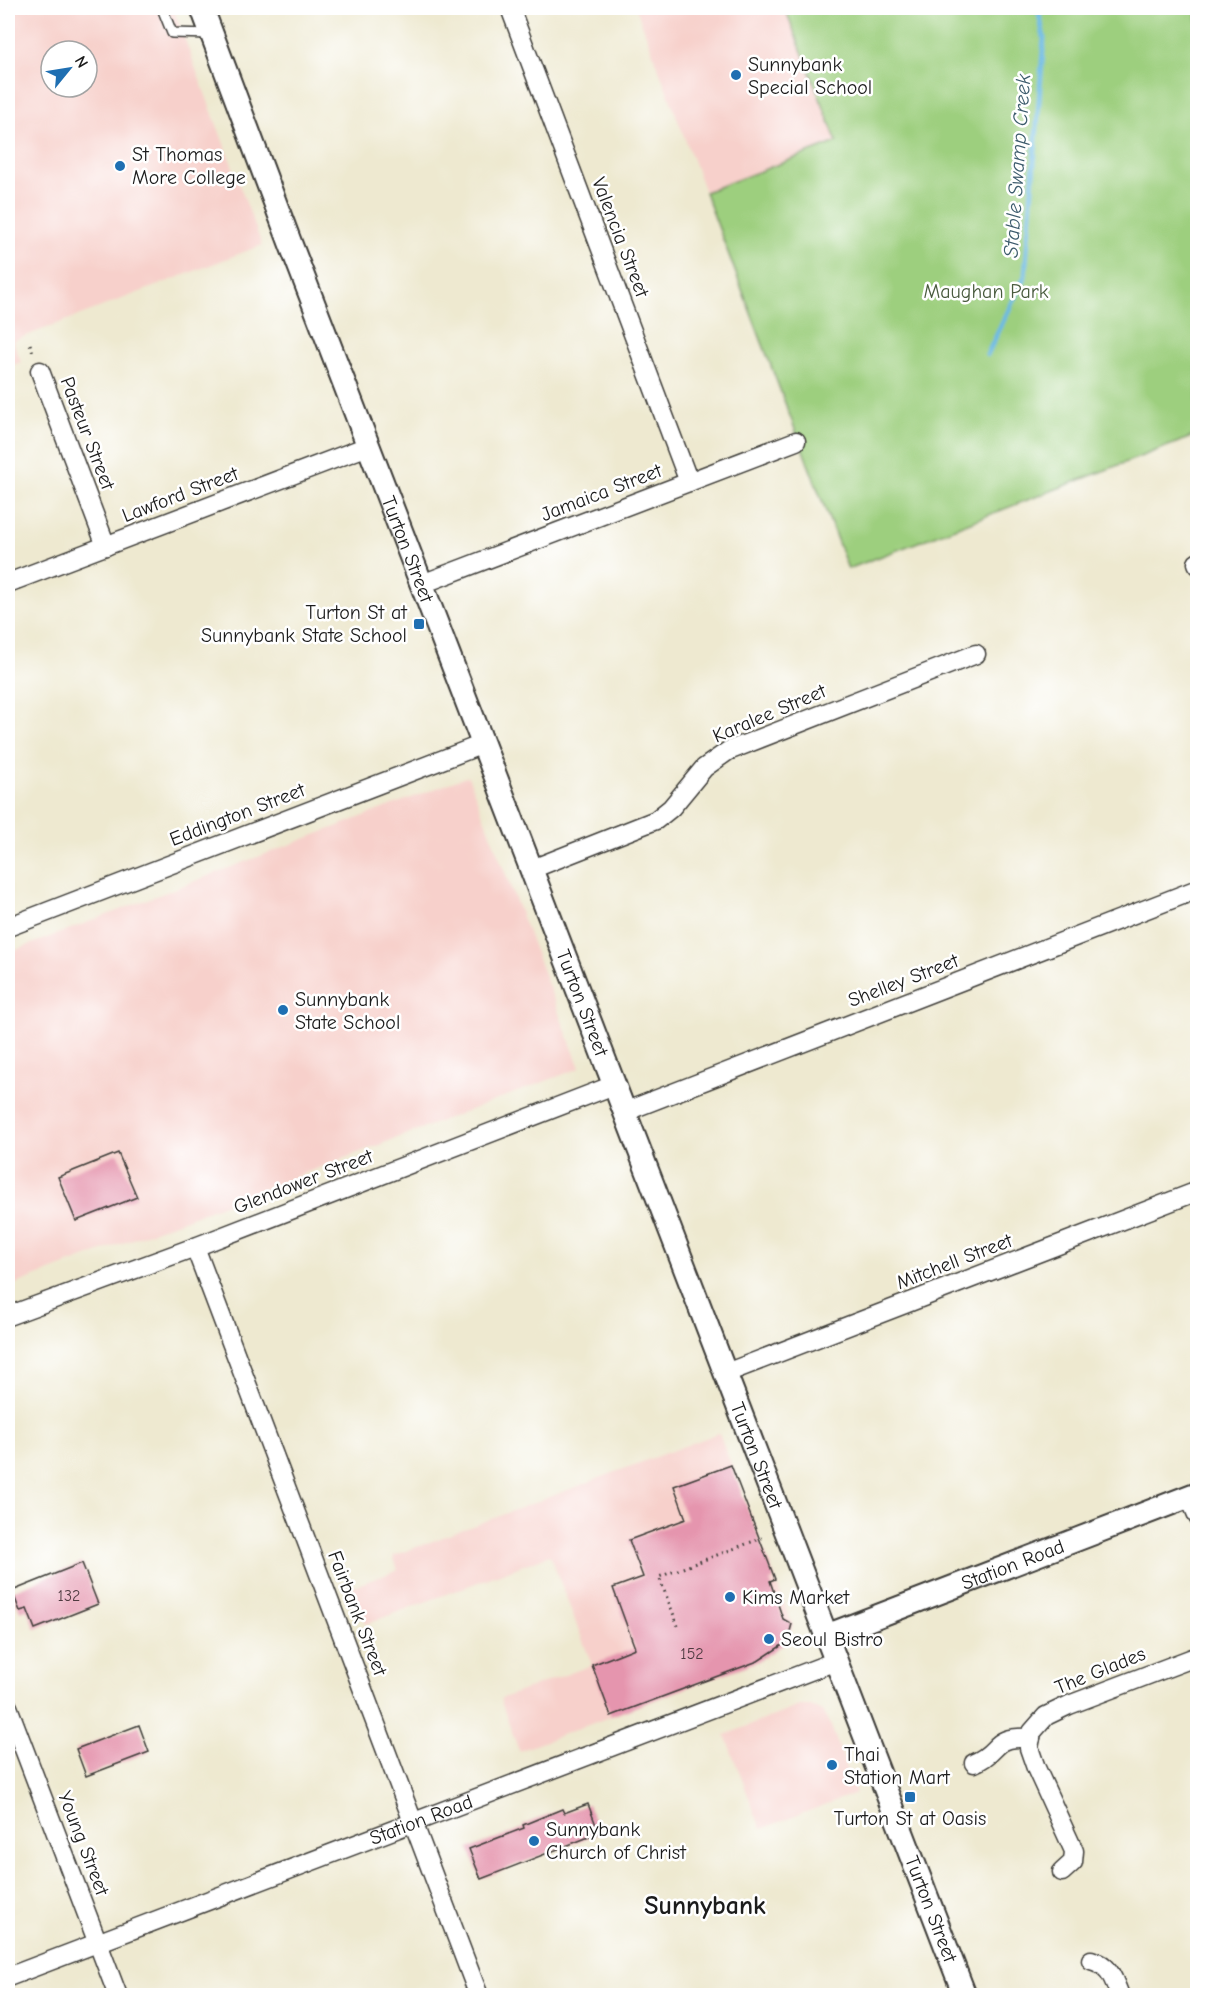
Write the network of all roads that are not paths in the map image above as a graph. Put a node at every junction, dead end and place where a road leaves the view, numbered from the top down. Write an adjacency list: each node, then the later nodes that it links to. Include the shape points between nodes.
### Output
1 (162, 8): 4 (lane, via 172,33)
2 (202, 8): 4 (street, Turton Street)
3 (510, 8): 8 (street, Valencia Street)
4 (212, 34): 7 (street, Turton Street)
5 (40, 370): 9 (street, Pasteur Street)
6 (796, 441): 8 (street, Jamaica Street)
7 (368, 446): 9 (street, Lawford Street); 11 (street, Turton Street)
8 (689, 482): 11 (street, Jamaica Street)
9 (106, 546): 10 (street, Lawford Street)
10 (8, 583)
11 (422, 584): 13 (street, Turton Street)
12 (976, 654): 14 (street, Karalee Street, via 728,751 704,768 657,820)
13 (483, 744): 14 (street, Turton Street); 16 (street, Eddington Street)
14 (532, 869): 17 (street, Turton Street)
15 (1197, 889): 18 (street, Shelley Street)
16 (8, 927)
17 (614, 1085): 18 (street, Turton Street); 20 (street, Glendower Street)
18 (624, 1112): 22 (street, Turton Street)
19 (1197, 1191): 22 (street, Mitchell Street)
20 (195, 1247): 21 (street, Glendower Street); 31 (street, Fairbank Street)
21 (8, 1316)
22 (726, 1373): 25 (street, Turton Street)
23 (1193, 1495): 24 (street); 25 (street, Station Road)
24 (1197, 1517)
25 (826, 1636): 27 (street, Turton Street)
26 (1197, 1656): 29 (street, The Glades, via 1046,1716)
27 (836, 1661): 31 (street, Station Road); 38 (street, Turton Street)
28 (8, 1707): 33 (street, Young Street)
29 (1031, 1738): 30 (street, via 999,1741 986,1758); 32 (street, via 1029,1748 1036,1768 1074,1851 1073,1863)
30 (974, 1763)
31 (413, 1822): 33 (street, Station Road); 37 (street, Fairbank Street)
32 (1062, 1872)
33 (98, 1943): 35 (street, Station Road); 36 (street, Young Street)
34 (1091, 1960): 39 (street, via 1101,1962 1112,1973)
35 (8, 1977)
36 (118, 1995)
37 (479, 1995)
38 (965, 1995)
39 (1120, 1995)

